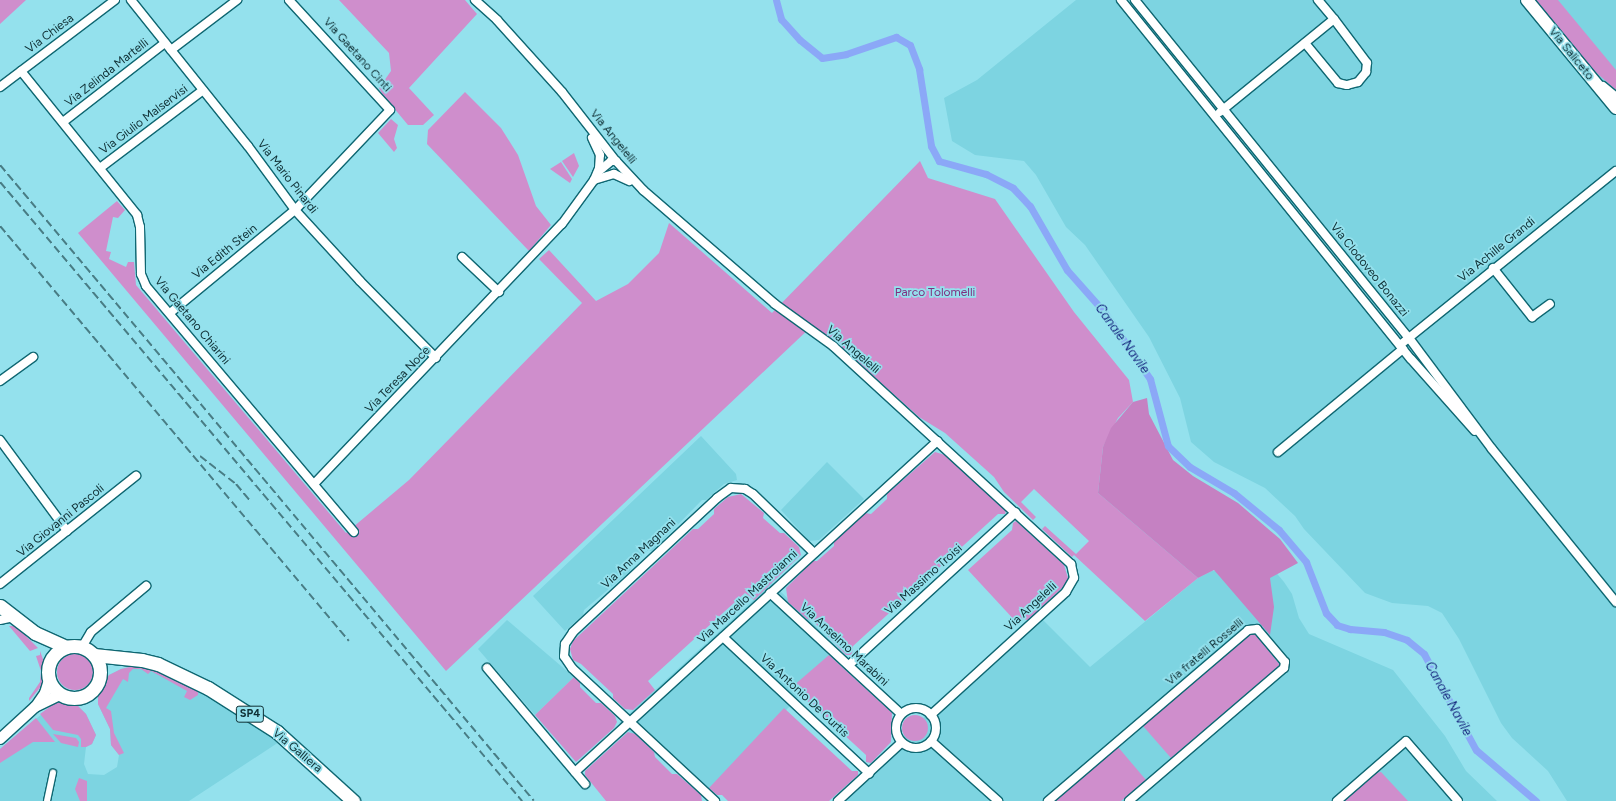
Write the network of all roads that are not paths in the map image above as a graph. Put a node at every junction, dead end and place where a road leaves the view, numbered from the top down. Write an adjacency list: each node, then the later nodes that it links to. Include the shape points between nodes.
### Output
1 (116, 0): 14 (street, Via Chiesa)
2 (131, 0): 11 (street, Via Mario Pinardi)
3 (237, 0): 13 (street)
4 (289, 0): 30 (street, Via Gaetano Cinti, via 390,110)
5 (475, 0): 19 (street, Via Angelelli, via 497,20)
6 (1121, 0): 22 (street, Via Clodoveo Bonazzi)
7 (1135, 0): 21 (street, Via Clodoveo Bonazzi)
8 (1318, 0): 10 (street)
9 (1527, 0): 15 (main road, Via Saliceto)
10 (1334, 19): 12 (street); 12 (street, via 1367,63 1366,72 1358,82 1348,85 1338,83)
11 (165, 43): 13 (street, Via Mario Pinardi); 23 (street, Via Zelinda Martelli)
12 (1305, 43): 21 (street)
13 (171, 50): 17 (street, Via Mario Pinardi)
14 (21, 71): 16 (street, Via Chiesa); 23 (street, Via Gaetano Chiarini)
15 (1586, 73): 18 (street); 20 (main road, Via Saliceto)
16 (0, 87)
17 (203, 90): 26 (street, Via Giulio Malservisi); 30 (street, Via Mario Pinardi)
18 (1616, 97)
19 (566, 98): 24 (street, Via Angelelli); 28 (street, via 580,124 597,145 600,155)
20 (1616, 108)
21 (1223, 109): 22 (street); 36 (street, Via Clodoveo Bonazzi)
22 (1215, 116): 37 (street, Via Clodoveo Bonazzi)
23 (63, 122): 26 (street, Via Gaetano Chiarini)
24 (616, 161): 28 (street, Via Teresa Noce); 29 (street, Via Angelelli)
25 (1616, 164): 27 (street, Via Achille Grandi)
26 (100, 168): 35 (street, Via Gaetano Chiarini, via 137,215 140,227 142,280)
27 (1613, 172): 32 (street, Via Achille Grandi)
28 (597, 176): 29 (street, via 614,174 626,178 642,194); 33 (street, Via Teresa Noce, via 562,224)
29 (655, 200): 42 (street, Via Angelelli, via 775,304 833,346)
30 (295, 210): 35 (street, Via Edith Stein); 39 (street, Via Mario Pinardi)
31 (462, 257): 33 (street)
32 (1493, 268): 34 (street, via 1532,317); 36 (street, Via Achille Grandi)
33 (499, 292): 39 (street, Via Teresa Noce)
34 (1550, 304)
35 (170, 313): 46 (street, Via Gaetano Chiarini)
36 (1409, 338): 37 (street, Via Achille Grandi); 43 (street, Via Clodoveo Bonazzi)
37 (1401, 347): 43 (street, Via Clodoveo Bonazzi); 44 (street)
38 (33, 357): 40 (street)
39 (436, 358): 46 (street, Via Teresa Noce)
40 (0, 381)
41 (0, 440): 48 (street)
42 (938, 441): 47 (street, Via Angelelli); 50 (street, Via Marcello Mastroianni)
43 (1492, 449): 54 (street, Via Clodoveo Bonazzi)
44 (1278, 452)
45 (136, 476): 48 (street, Via Giovanni Pascoli)
46 (314, 484): 49 (street, Via Gaetano Chiarini)
47 (1016, 512): 65 (street, Via Massimo Troisi); 72 (street, Via Angelelli, via 1071,564 1074,578 1072,584)
48 (67, 531): 51 (street, Via Giovanni Pascoli)
49 (354, 532)
50 (814, 553): 53 (street, Via Marcello Mastroianni); 73 (street, Via Anna Magnani, via 745,489 731,488 716,498 573,632 565,644 563,650 567,662)
51 (0, 584)
52 (146, 586): 61 (street, via 91,632)
53 (770, 593): 59 (street, Via Marcello Mastroianni); 65 (street, Via Anselmo Marabini)
54 (1616, 602)
55 (0, 606): 56 (main road)
56 (14, 617): 57 (street); 58 (main road)
57 (0, 620)
58 (35, 633): 60 (main road); 64 (main road, via 48,654)
59 (723, 637): 73 (street, Via Marcello Mastroianni); 79 (street, Via Antonio De Curtis)
60 (66, 647): 61 (main road); 64 (main road, via 58,651)
61 (82, 647): 62 (main road)
62 (94, 655): 63 (main road, Via Galliera); 68 (main road, via 100,671)
63 (128, 659): 68 (main road, via 109,669); 82 (main road, Via Galliera / SP4, via 170,668 245,710 301,752)
64 (49, 662): 67 (main road)
65 (848, 665): 71 (street, Via Anselmo Marabini)
66 (487, 668): 77 (street)
67 (49, 680): 69 (main road); 70 (street, via 45,693)
68 (99, 680): 69 (main road, via 94,690 82,697)
69 (60, 695): 70 (street)
70 (35, 707): 74 (street)
71 (901, 714): 72 (street, via 914,708 921,708); 76 (street, via 895,730)
72 (931, 715): 75 (street, via 936,726)
73 (630, 721): 77 (street, Via Marcello Mastroianni); 83 (street, Via Anna Magnani)
74 (0, 739)
75 (931, 741): 76 (street, via 920,748); 85 (street)
76 (902, 743): 79 (street)
77 (575, 772): 80 (street)
78 (53, 773): 81 (street)
79 (869, 773): 84 (street)
80 (585, 784)
81 (47, 801)
82 (353, 801)
83 (715, 801)
84 (838, 801)
85 (998, 801)
86 (1048, 801): 87 (street, Via fratelli Rosselli, via 1248,630 1257,629 1285,662 1284,668)
87 (1129, 801)
88 (1337, 801): 89 (street, via 1406,741)
89 (1458, 801)

